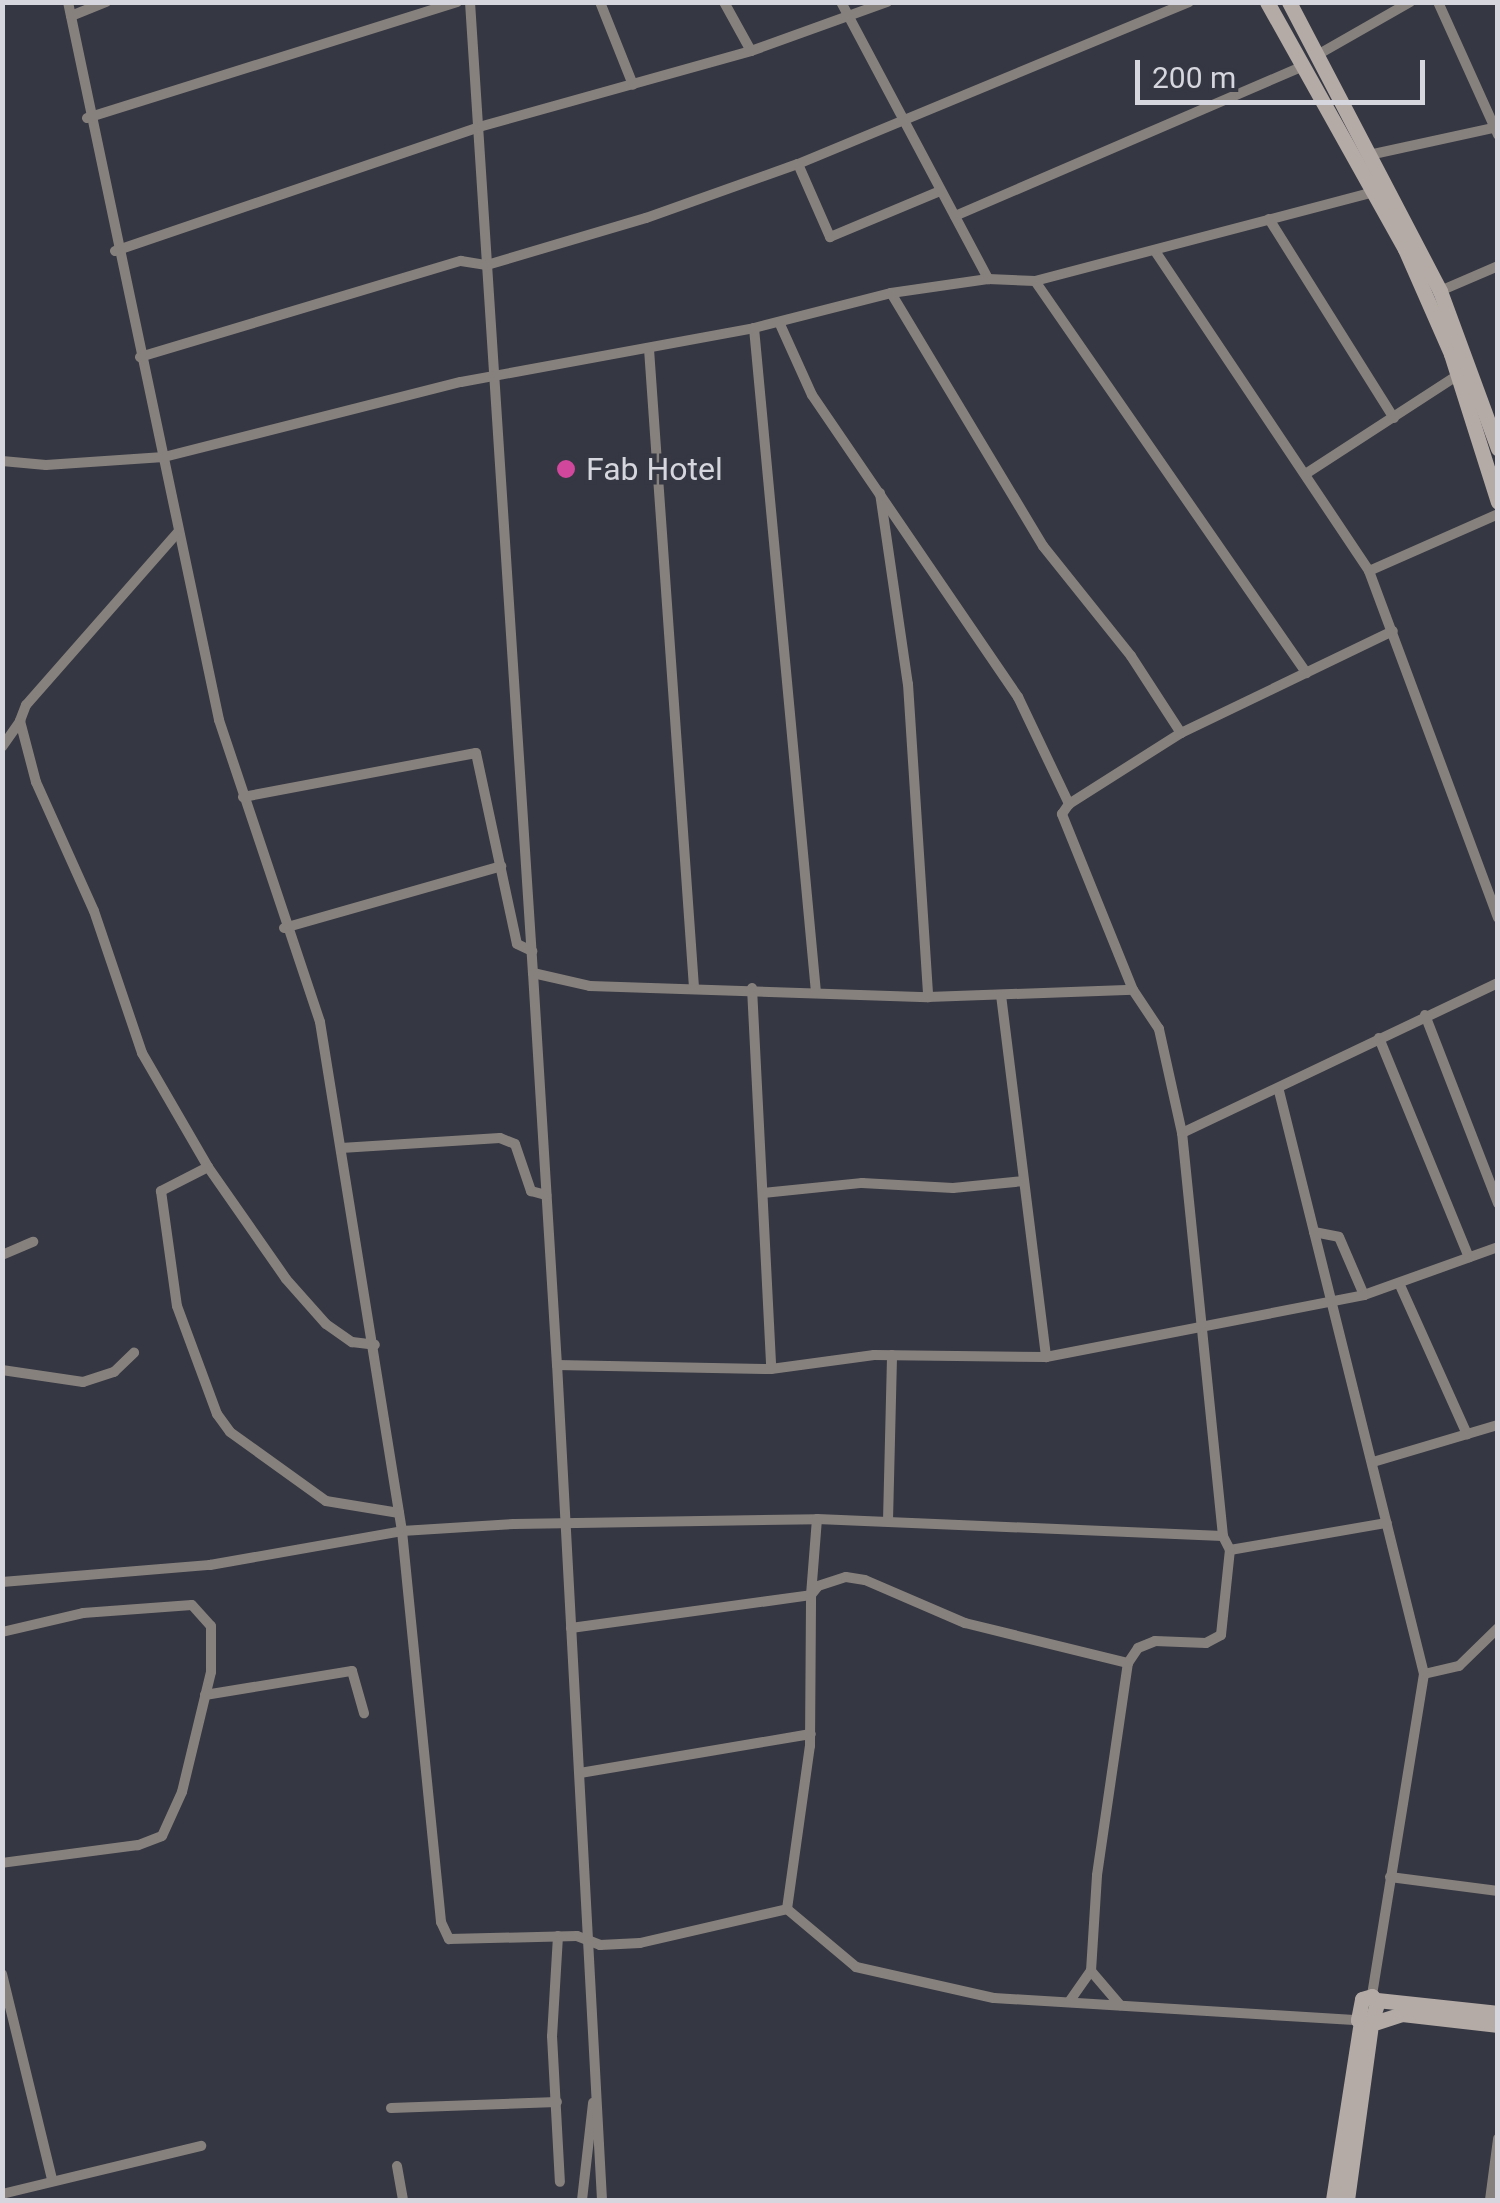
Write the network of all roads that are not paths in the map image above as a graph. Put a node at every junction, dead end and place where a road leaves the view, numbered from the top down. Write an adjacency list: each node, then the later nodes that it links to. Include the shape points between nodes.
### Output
1 (68, 2): 14 (street)
2 (106, 2): 14 (street)
3 (458, 2): 20 (street)
4 (470, 2): 22 (street)
5 (600, 2): 19 (street)
6 (724, 2): 16 (street)
7 (841, 2): 15 (street)
8 (887, 2): 15 (street)
9 (1189, 2): 21 (street)
10 (1266, 2): 18 (street)
11 (1289, 2): 17 (street)
12 (1410, 2): 17 (street)
13 (1438, 2): 23 (street)
14 (71, 16): 20 (street)
15 (850, 18): 16 (street); 21 (street)
16 (751, 51): 19 (street)
17 (1319, 54): 24 (street)
18 (1303, 66): 27 (street); 28 (street)
19 (633, 85): 22 (street)
20 (87, 118): 31 (street)
21 (904, 121): 25 (street); 26 (street)
22 (479, 127): 31 (street); 32 (street)
23 (1496, 130): 24 (street)
24 (1369, 155): 36 (street)
25 (798, 164): 26 (street, via 830,237); 32 (street)
26 (940, 192): 28 (street)
27 (1376, 192): 29 (street); 42 (street)
28 (955, 216): 34 (street)
29 (1270, 218): 30 (street); 45 (street)
30 (1155, 251): 35 (street); 49 (street)
31 (115, 252): 41 (street)
32 (487, 264): 41 (street, via 461,262); 43 (street)
33 (1498, 266): 36 (street)
34 (988, 279): 35 (street); 37 (street)
35 (1035, 282): 56 (street)
36 (1440, 290): 44 (street)
37 (891, 293): 38 (street); 58 (street, via 1043,546 1132,656)
38 (779, 322): 39 (street); 50 (street, via 812,395)
39 (754, 328): 40 (street); 71 (street)
40 (648, 349): 43 (street); 68 (street)
41 (140, 357): 47 (street)
42 (1458, 376): 45 (street); 51 (street)
43 (493, 379): 47 (street); 65 (street)
44 (1492, 401): 46 (street)
45 (1394, 418): 49 (street)
46 (1498, 449)
47 (164, 457): 48 (street, via 46,465); 53 (street)
48 (2, 461)
49 (1307, 473): 54 (street)
50 (880, 492): 61 (street, via 1018,697); 73 (street, via 908,684)
51 (1498, 502)
52 (1498, 514): 54 (street)
53 (179, 531): 57 (street, via 26,705); 60 (street, via 219,720)
54 (1370, 571): 55 (street)
55 (1394, 631): 56 (street); 63 (street)
56 (1306, 673): 58 (street)
57 (20, 721): 59 (street); 79 (street, via 36,782 94,911 142,1053)
58 (1181, 733): 61 (street)
59 (2, 747)
60 (243, 797): 62 (street, via 476,753); 64 (street)
61 (1068, 804): 70 (street, via 1062,814)
62 (501, 866): 64 (street); 65 (street, via 517,944)
63 (1498, 918)
64 (284, 928): 78 (street, via 320,1022)
65 (532, 951): 66 (street)
66 (532, 974): 68 (street, via 590,986); 82 (street)
67 (1498, 983): 74 (street)
68 (694, 988): 69 (street)
69 (752, 988): 71 (street); 81 (street)
70 (1132, 990): 72 (street); 77 (street, via 1159,1029)
71 (816, 992): 73 (street)
72 (1001, 995): 73 (street); 80 (street)
73 (928, 997)
74 (1424, 1015): 75 (street); 83 (street)
75 (1379, 1038): 76 (street); 88 (street)
76 (1280, 1091): 77 (street); 84 (street)
77 (1182, 1133): 92 (street)
78 (341, 1148): 82 (street, via 500,1138 515,1144 531,1191); 93 (street)
79 (208, 1167): 93 (street, via 326,1324 352,1342); 104 (street, via 161,1191 177,1306 217,1414 230,1432 326,1501)
80 (1024, 1182): 81 (street, via 953,1188 862,1184); 96 (street)
81 (763, 1194): 98 (street)
82 (546, 1195): 97 (street)
83 (1498, 1203)
84 (1314, 1232): 90 (street, via 1339,1237); 91 (street)
85 (33, 1242): 87 (street)
86 (1498, 1247): 88 (street)
87 (2, 1255)
88 (1470, 1257): 89 (street)
89 (1399, 1283): 90 (street); 101 (street)
90 (1364, 1295): 91 (street)
91 (1332, 1300): 92 (street); 103 (street)
92 (1202, 1331): 96 (street); 110 (street)
93 (374, 1345): 104 (street)
94 (134, 1353): 99 (street, via 114,1372 84,1382)
95 (892, 1355): 96 (street); 98 (street); 106 (street)
96 (1046, 1357)
97 (557, 1365): 98 (street); 108 (street)
98 (770, 1368)
99 (2, 1370)
100 (1495, 1426): 101 (street); 102 (street)
101 (1467, 1434): 103 (street)
102 (1498, 1439)
103 (1373, 1462): 107 (street)
104 (400, 1514): 109 (street)
105 (817, 1518): 106 (street); 108 (street); 113 (street)
106 (888, 1522): 110 (street)
107 (1387, 1523): 111 (street); 118 (street)
108 (564, 1526): 109 (street); 114 (street)
109 (402, 1532): 112 (street, via 210,1565); 127 (street, via 440,1922 448,1939)
110 (1223, 1536): 111 (street)
111 (1230, 1550): 117 (street, via 1221,1634 1206,1644 1155,1640)
112 (2, 1582)
113 (811, 1594): 114 (street); 117 (street, via 828,1581 864,1580 965,1623); 121 (street)
114 (571, 1628): 122 (street)
115 (1498, 1628): 118 (street, via 1459,1666)
116 (2, 1632): 119 (street, via 83,1613 192,1605 210,1626)
117 (1128, 1663): 129 (street, via 1097,1875)
118 (1424, 1674): 124 (street)
119 (206, 1694): 120 (street, via 352,1671); 123 (street, via 182,1792 162,1836)
120 (364, 1713)
121 (811, 1734): 122 (street); 126 (street)
122 (580, 1773): 128 (street)
123 (2, 1863)
124 (1390, 1877): 125 (street); 132 (street)
125 (1498, 1891)
126 (787, 1909): 128 (street, via 640,1942); 133 (street, via 856,1967 994,1998)
127 (558, 1936): 128 (street); 138 (street, via 552,2004)
128 (588, 1940): 139 (street)
129 (1091, 1971): 133 (street); 134 (street)
130 (2, 1974): 131 (street)
131 (4, 1994): 144 (street)
132 (1374, 1998): 135 (street); 137 (street)
133 (1069, 2002): 134 (street)
134 (1120, 2005): 137 (street)
135 (1498, 2013)
136 (1498, 2025): 137 (street, via 1402,2014)
137 (1365, 2026): 150 (street); 151 (street)
138 (556, 2102): 140 (street); 145 (street)
139 (593, 2102): 148 (street); 149 (street, via 600,2123)
140 (391, 2108)
141 (1498, 2138): 152 (street)
142 (201, 2146): 144 (street)
143 (396, 2166): 147 (street)
144 (52, 2179): 146 (street)
145 (560, 2182)
146 (2, 2194)
147 (403, 2200)
148 (582, 2200)
149 (602, 2200)
150 (1333, 2200)
151 (1347, 2200)
152 (1490, 2200)

